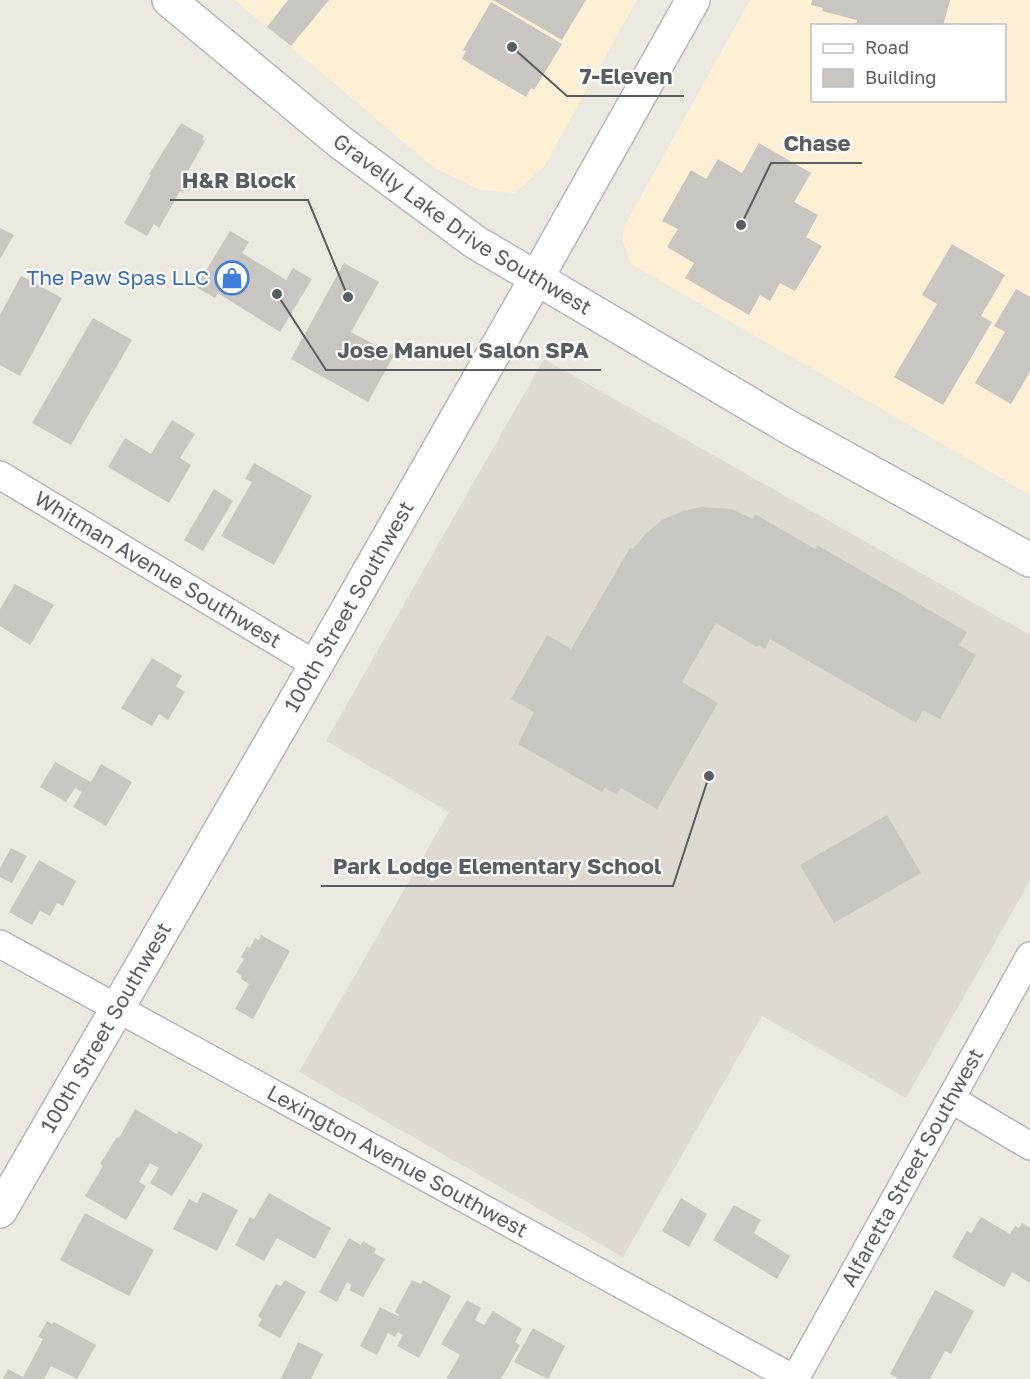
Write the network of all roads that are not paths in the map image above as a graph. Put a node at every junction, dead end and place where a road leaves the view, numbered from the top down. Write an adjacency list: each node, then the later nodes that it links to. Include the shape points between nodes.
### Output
1 (693, 0): 3 (main road, 100th Street Southwest)
2 (174, 2): 3 (main road, Gravelly Lake Drive Southwest, via 383,176 475,242)
3 (536, 279): 5 (main road, Gravelly Lake Drive Southwest, via 792,429); 6 (main road, 100th Street Southwest)
4 (0, 475): 6 (street, Whitman Avenue Southwest)
5 (1030, 560)
6 (316, 665): 9 (main road, 100th Street Southwest)
7 (0, 944): 9 (street, Lexington Avenue Southwest)
8 (1030, 956): 10 (street, Alfaretta Street Southwest)
9 (116, 1008): 12 (main road, 100th Street Southwest); 13 (street, Lexington Avenue Southwest)
10 (951, 1099): 11 (street); 13 (street, Alfaretta Street Southwest)
11 (1030, 1146)
12 (0, 1210)
13 (794, 1379)

